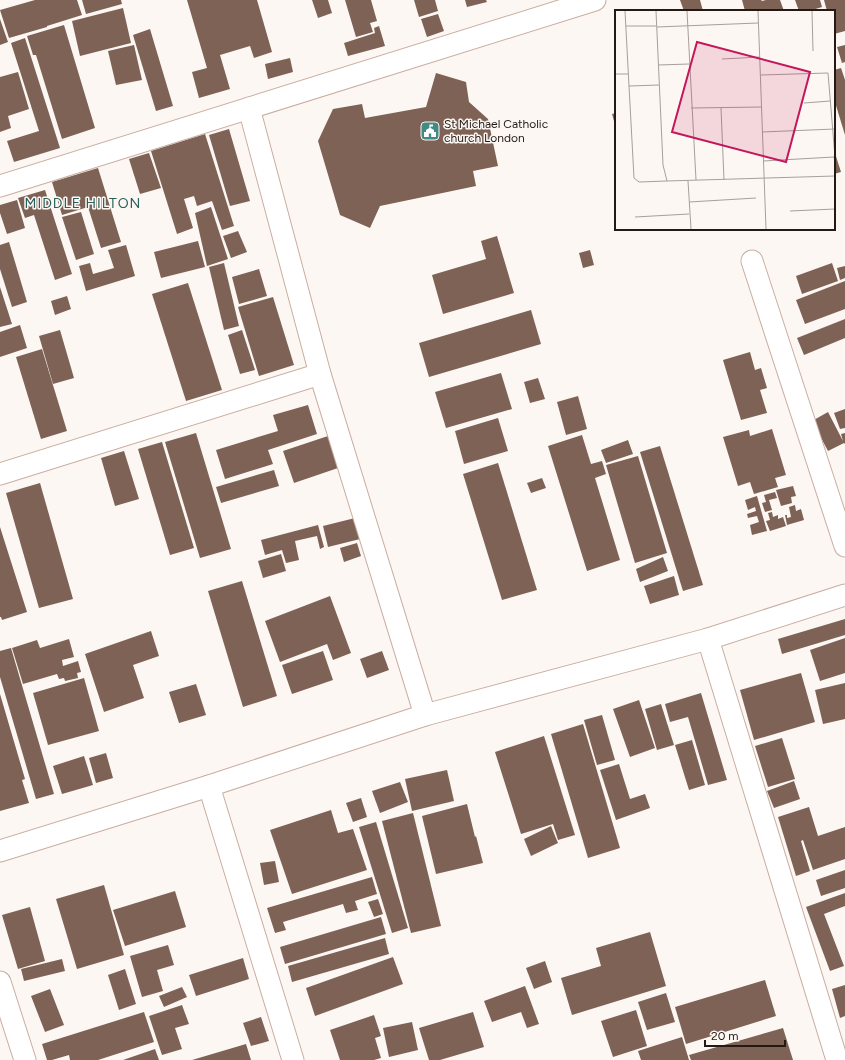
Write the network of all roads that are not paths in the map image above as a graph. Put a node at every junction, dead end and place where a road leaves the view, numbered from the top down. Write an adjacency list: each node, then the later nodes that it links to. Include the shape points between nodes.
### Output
1 (595, 0): 2 (street)
2 (249, 108): 3 (street); 5 (street)
3 (0, 186)
4 (752, 261): 7 (street)
5 (320, 374): 6 (street); 10 (street)
6 (0, 474)
7 (845, 546)
8 (845, 595): 9 (street)
9 (708, 639): 10 (street); 16 (street)
10 (425, 715): 11 (street)
11 (209, 786): 12 (street); 15 (street)
12 (0, 850)
13 (0, 982): 14 (street)
14 (25, 1060)
15 (293, 1060)
16 (837, 1060)

